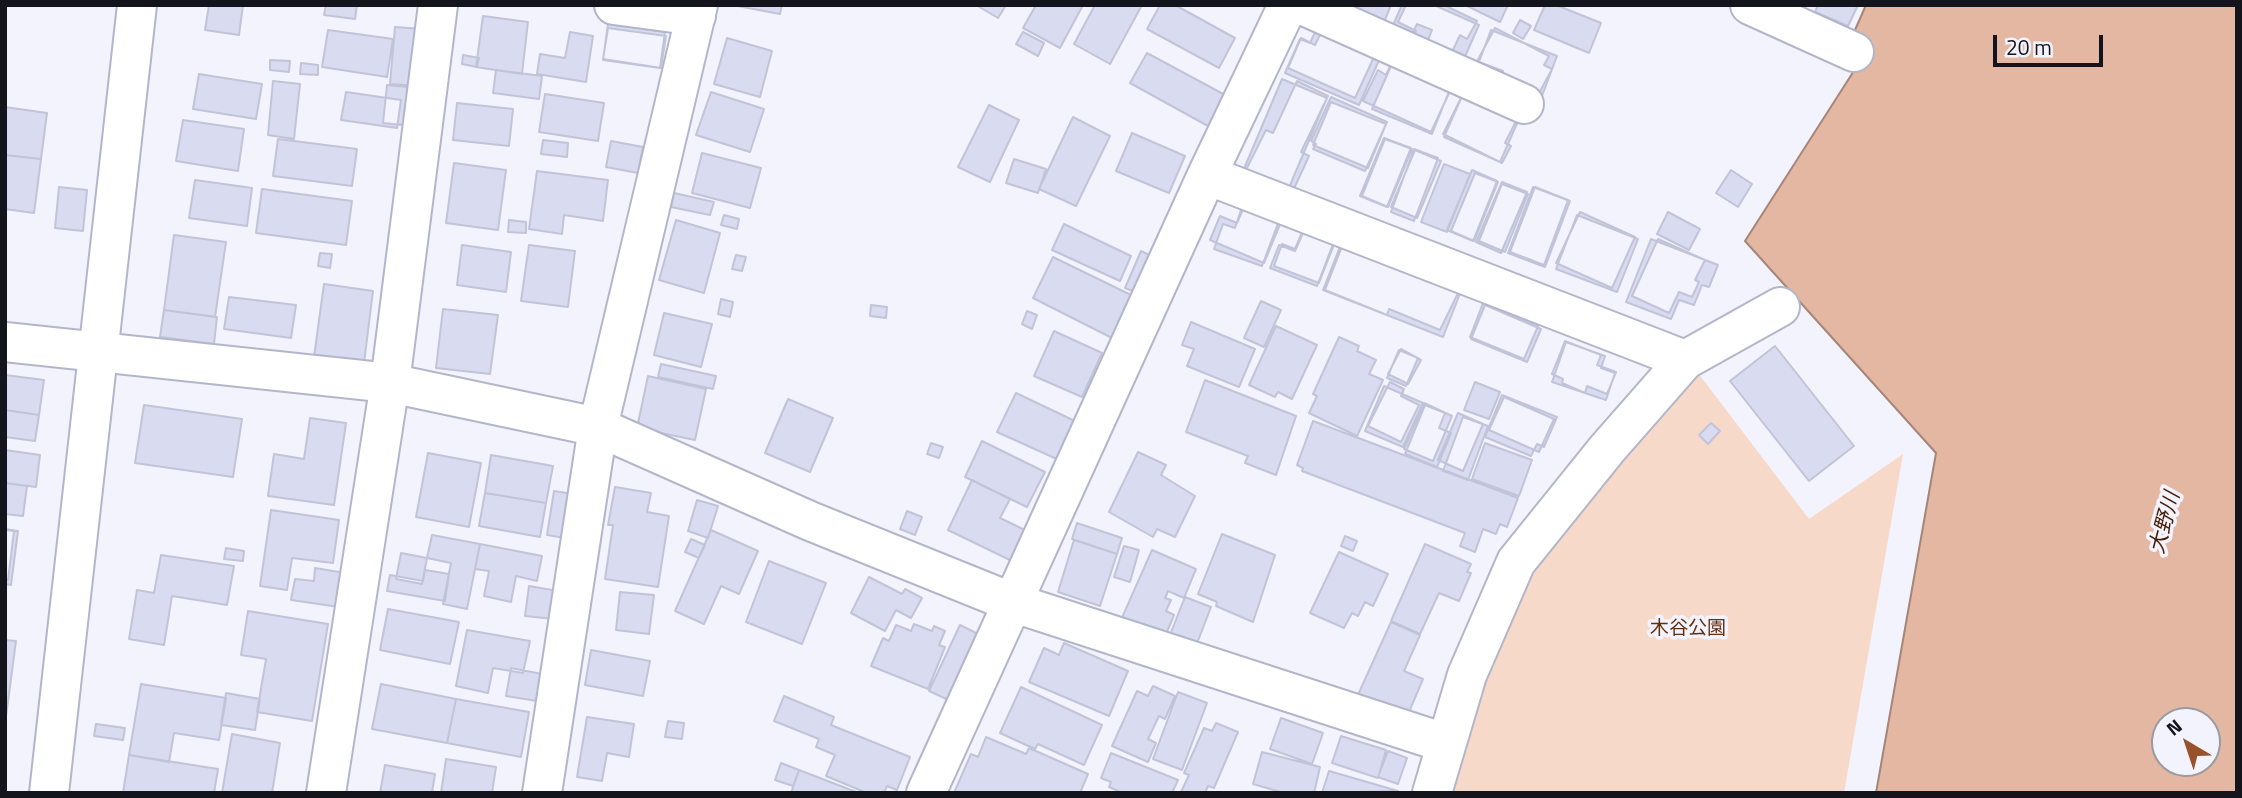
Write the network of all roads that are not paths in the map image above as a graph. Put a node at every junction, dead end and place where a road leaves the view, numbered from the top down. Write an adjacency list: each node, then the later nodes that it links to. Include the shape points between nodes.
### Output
1 (136, 5): 13 (street)
2 (438, 5): 15 (street)
3 (614, 5): 7 (street)
4 (1288, 5): 10 (street)
5 (1302, 5): 9 (street)
6 (1750, 5): 8 (street)
7 (697, 11): 16 (street)
8 (1854, 52)
9 (1524, 104)
10 (1207, 175): 14 (street); 17 (street)
11 (1780, 307): 14 (street)
12 (5, 342): 13 (street)
13 (97, 354): 15 (street); 19 (street)
14 (1685, 360): 18 (street, via 1516,562 1467,675)
15 (390, 383): 16 (street); 20 (street)
16 (598, 427): 17 (street, via 810,521); 21 (street)
17 (1011, 602): 18 (street); 22 (street)
18 (1445, 743): 23 (street)
19 (50, 793)
20 (326, 793)
21 (542, 793)
22 (926, 793)
23 (1432, 793)

